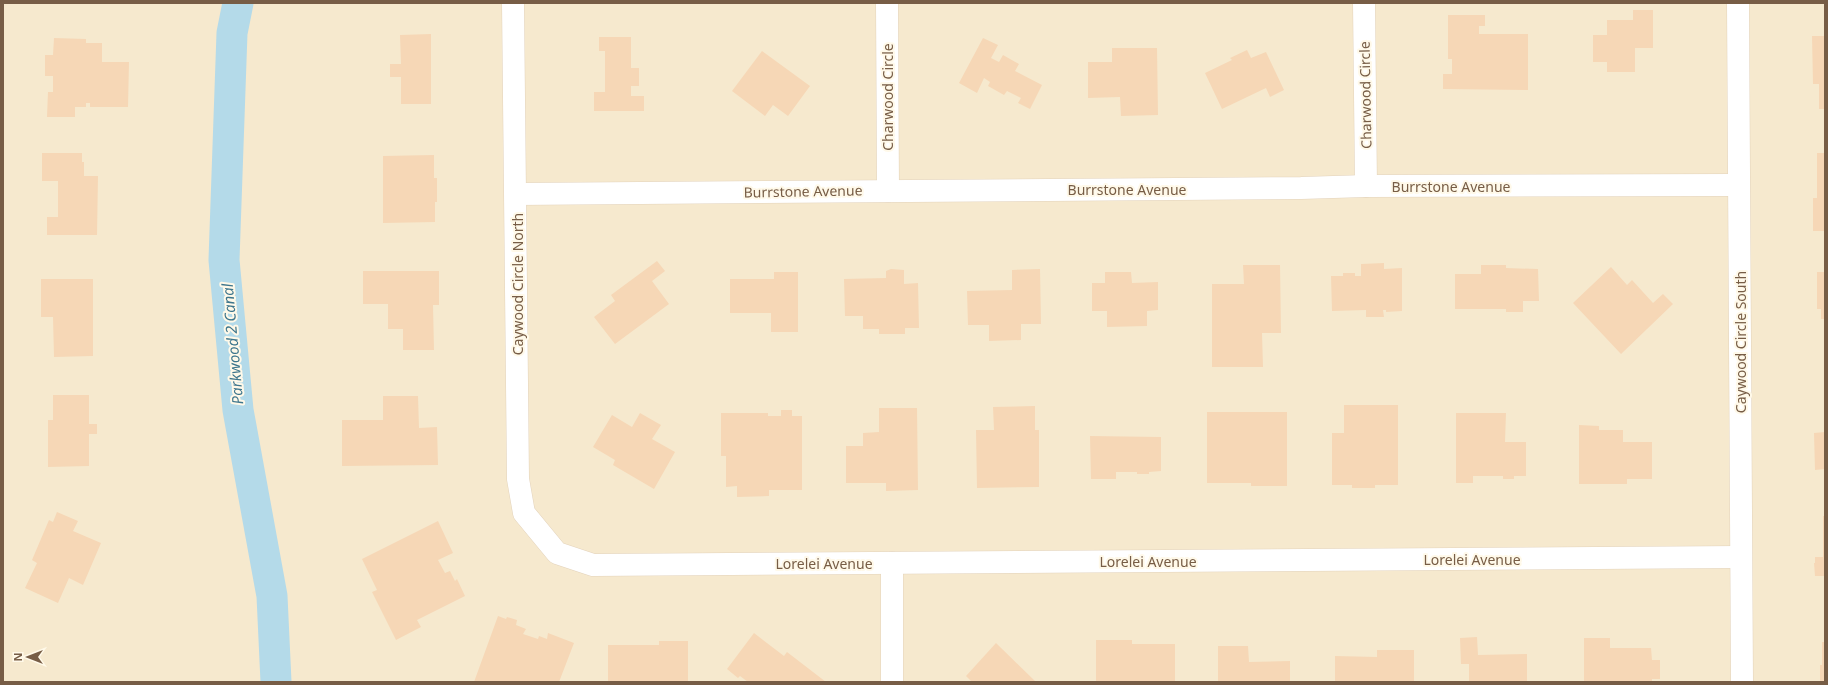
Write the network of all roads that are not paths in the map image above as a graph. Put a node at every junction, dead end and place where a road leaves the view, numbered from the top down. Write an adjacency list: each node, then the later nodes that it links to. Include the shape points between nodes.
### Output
1 (513, 3): 8 (street, Caywood Circle North)
2 (887, 3): 7 (street, Charwood Circle)
3 (1364, 3): 6 (street, Charwood Circle)
4 (1738, 3): 5 (street, Caywood Circle South)
5 (1738, 185): 6 (street, Burrstone Avenue); 10 (street, Caywood Circle South)
6 (1366, 186): 7 (street, Burrstone Avenue)
7 (888, 191): 8 (street, Burrstone Avenue)
8 (516, 194): 9 (street, Caywood Circle North, via 518,479 524,513)
9 (557, 553): 11 (street, Lorelei Avenue, via 593,565)
10 (1740, 557): 11 (street, Lorelei Avenue); 13 (street, Caywood Circle South)
11 (892, 563): 12 (street)
12 (892, 682)
13 (1742, 682)

